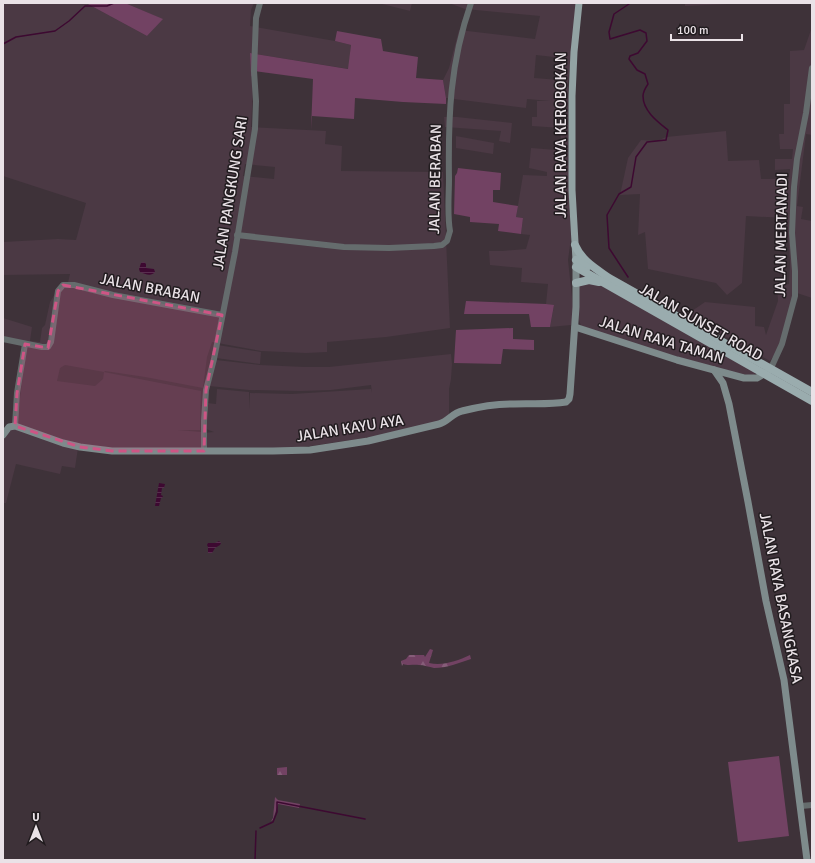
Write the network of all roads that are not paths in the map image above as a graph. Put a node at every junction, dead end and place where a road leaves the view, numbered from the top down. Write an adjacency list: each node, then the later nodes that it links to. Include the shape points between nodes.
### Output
1 (260, 3): 5 (street, JALAN PANGKUNG SARI, via 255,23 255,129)
2 (471, 3): 5 (street, JALAN BERABAN, via 451,85 448,150 450,231 447,241 434,246 363,248)
3 (579, 3): 6 (main road, JALAN RAYA KEROBOKAN, via 572,96)
4 (812, 70): 15 (street, JALAN MERTANADI, via 794,187 792,233 795,296 782,344)
5 (237, 235): 10 (street, JALAN PANGKUNG SARI)
6 (575, 245): 7 (main road, JALAN RAYA KEROBOKAN); 8 (highway, via 585,261)
7 (576, 264): 8 (highway); 9 (main road, JALAN KAYU AYA)
8 (609, 281): 9 (highway, via 589,280); 15 (highway, JALAN SUNSET ROAD)
9 (576, 284): 11 (main road, JALAN KAYU AYA)
10 (222, 315): 13 (street, JALAN BRABAN, via 63,285 58,291 50,344 47,347); 20 (street, JALAN PANGKUNG SARI, via 206,390)
11 (575, 327): 14 (main road, JALAN RAYA TAMAN); 20 (main road, JALAN KAYU AYA, via 569,398 564,402 510,404 462,410 439,424 368,441 310,450)
12 (3, 339): 13 (street)
13 (25, 344): 18 (street)
14 (714, 370): 15 (main road, JALAN RAYA TAMAN, via 744,378 757,378); 22 (main road, JALAN RAYA BASANGKASA, via 723,383 729,404 766,601 784,680)
15 (768, 371): 16 (highway, JALAN SUNSET ROAD); 17 (highway, JALAN SUNSET ROAD)
16 (812, 392)
17 (812, 401)
18 (13, 426): 19 (main road); 20 (main road, JALAN KAYU AYA, via 80,447 112,451)
19 (3, 435)
20 (204, 451)
21 (812, 805): 22 (street)
22 (801, 806): 23 (main road, JALAN RAYA BASANGKASA)
23 (807, 860)

